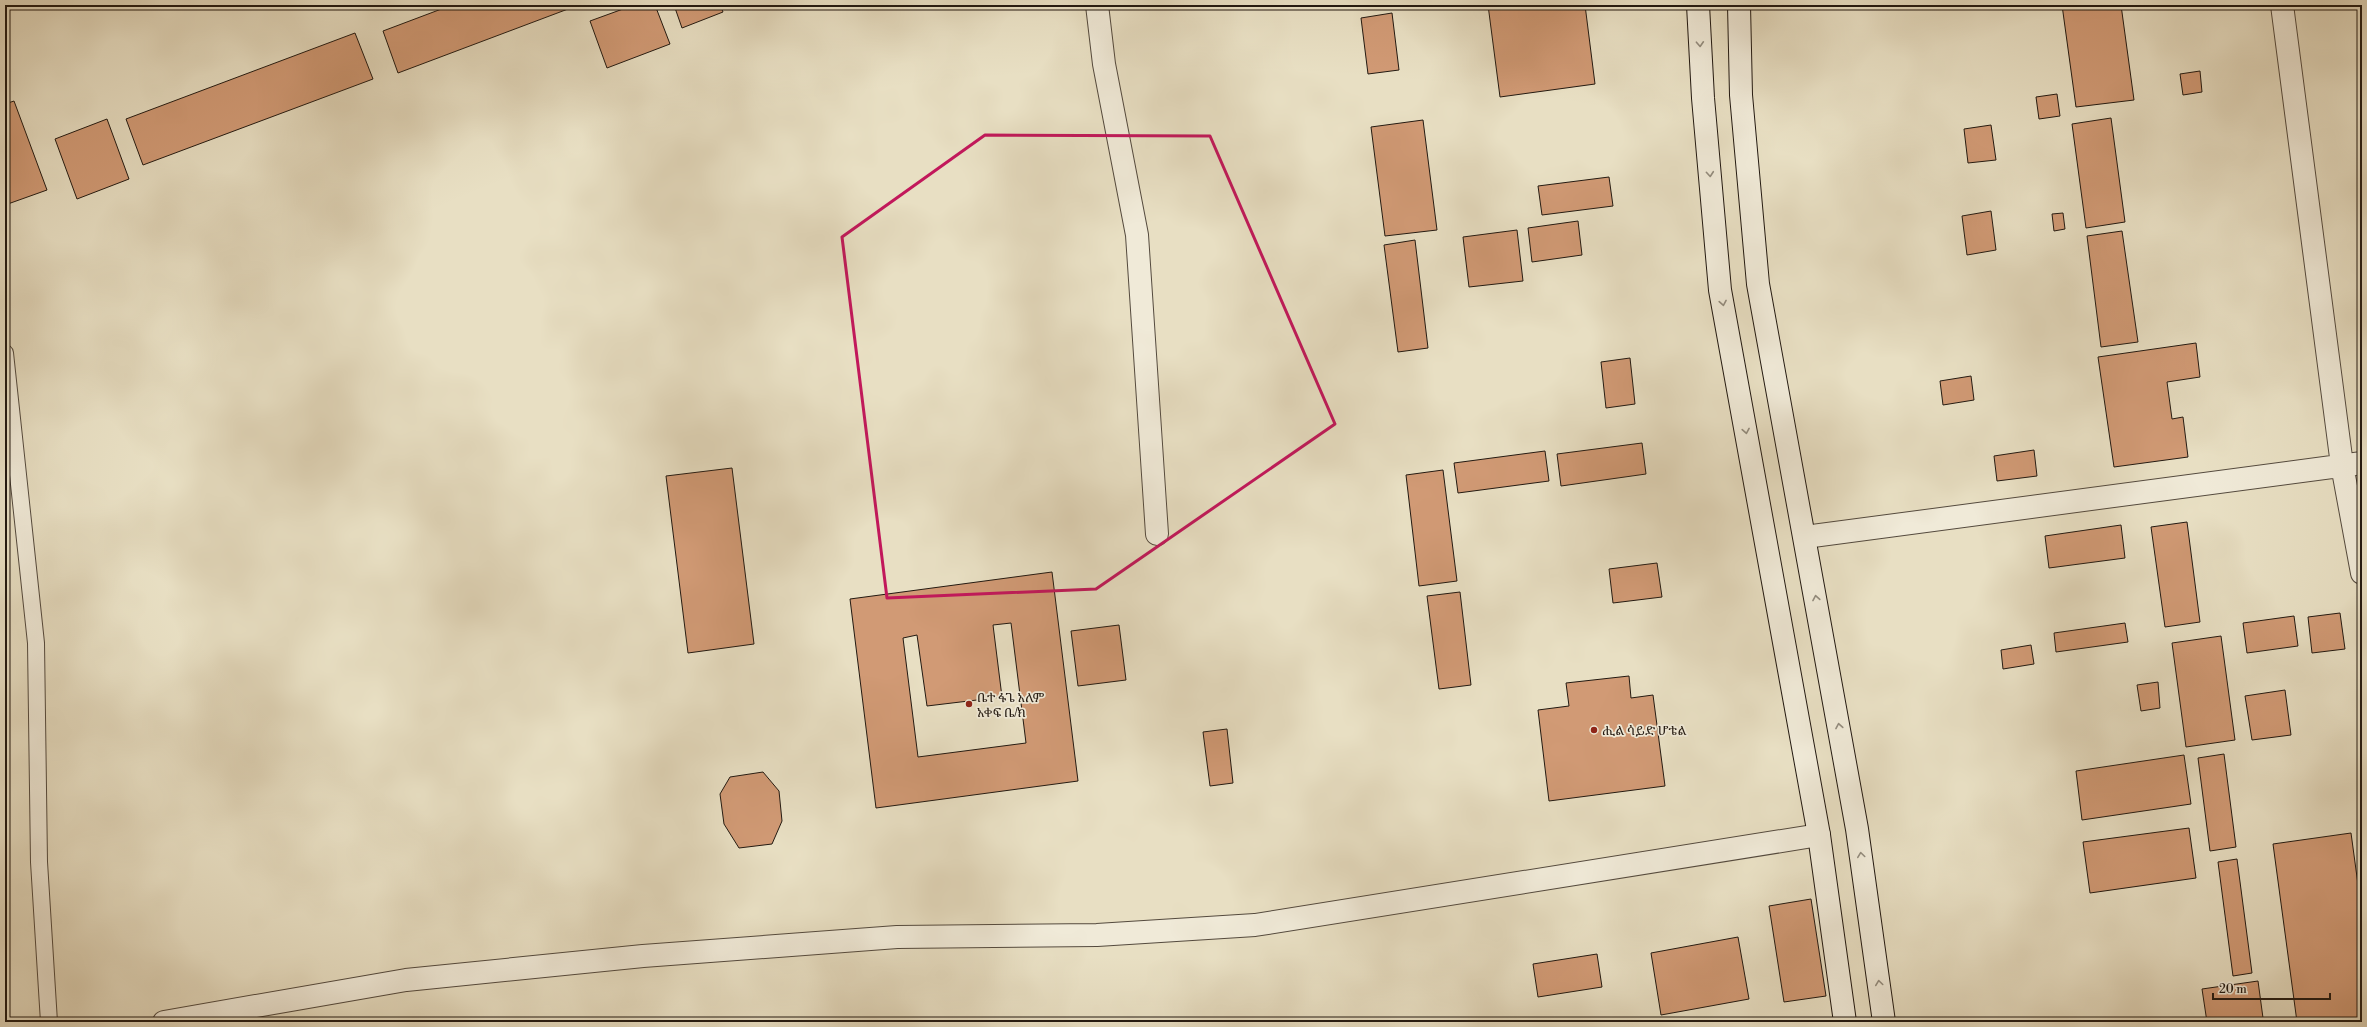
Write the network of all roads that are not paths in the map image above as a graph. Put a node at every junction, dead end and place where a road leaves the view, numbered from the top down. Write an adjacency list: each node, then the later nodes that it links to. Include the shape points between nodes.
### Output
1 (1097, 5): 7 (street, via 1104,64 1137,235)
2 (1698, 5): 10 (street, one-way to 10, via 1703,98 1720,290)
3 (1738, 5): 8 (street, via 1741,95 1758,284)
4 (2282, 5): 6 (street)
5 (5, 353): 11 (lane, via 36,643 39,862)
6 (2352, 464): 8 (street); 9 (street)
7 (1156, 534)
8 (1805, 537): 14 (street, one-way to 8, via 1857,829)
9 (2362, 573)
10 (1819, 835): 12 (street, via 1255,925 1097,935 897,937 643,956 406,980); 13 (street)
11 (49, 1022)
12 (164, 1022)
13 (1845, 1022)
14 (1884, 1022)

